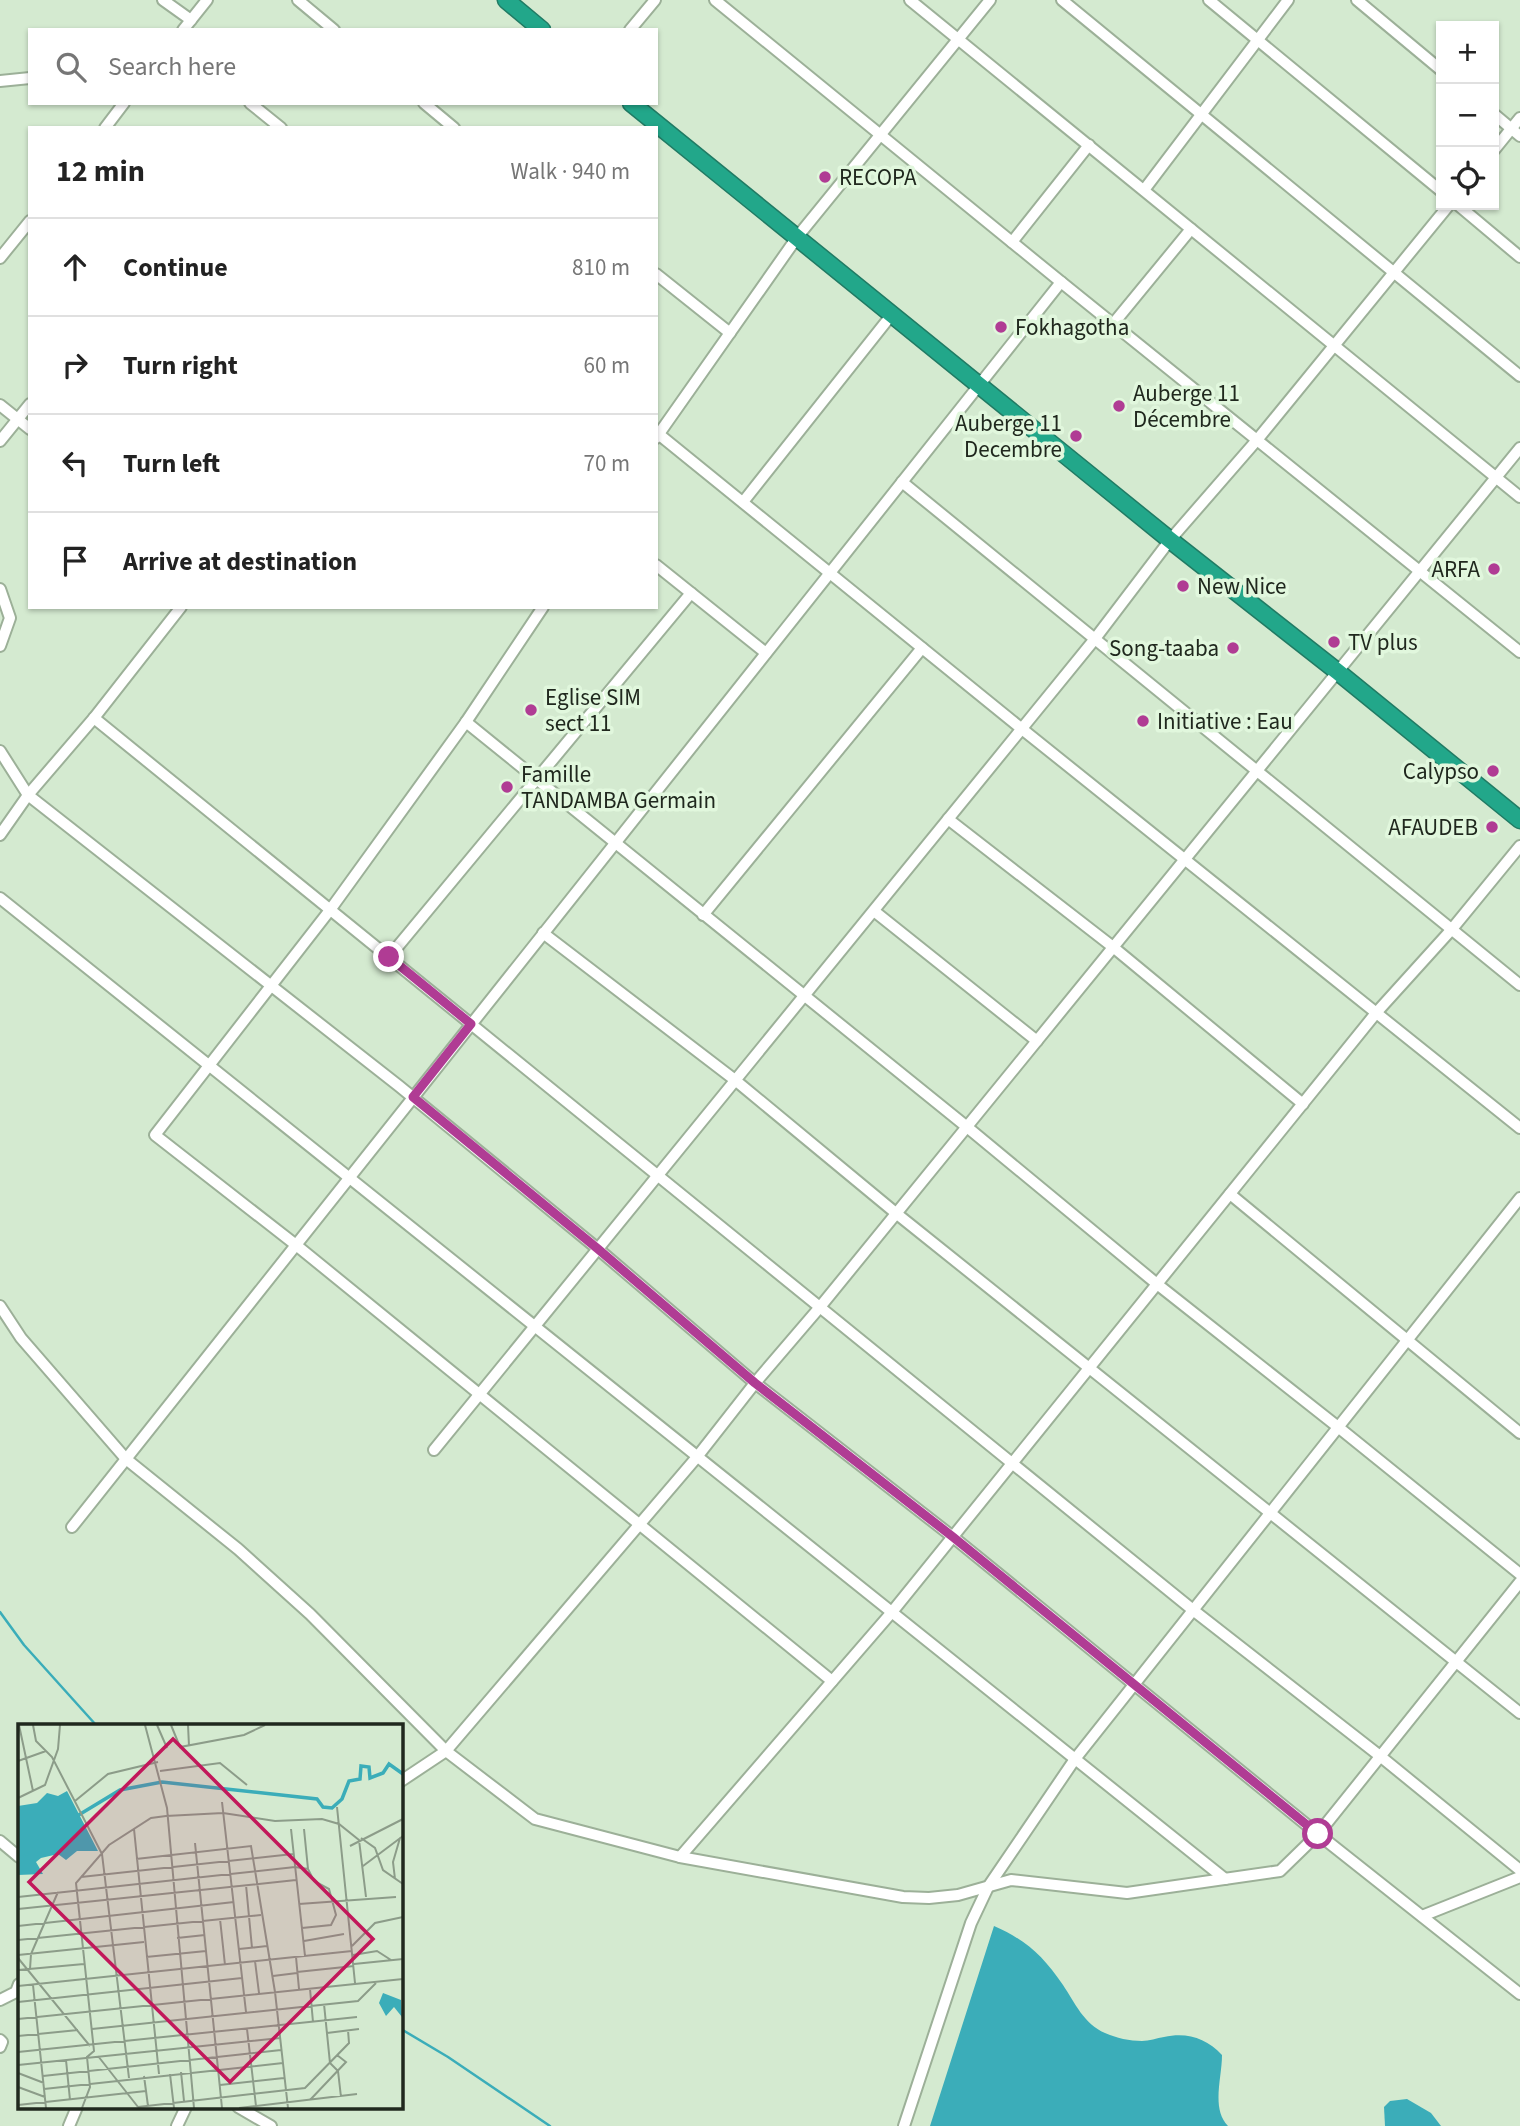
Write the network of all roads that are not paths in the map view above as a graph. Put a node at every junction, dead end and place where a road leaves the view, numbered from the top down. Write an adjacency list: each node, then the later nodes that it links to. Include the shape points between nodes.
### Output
1 (163, 0): 13 (street)
2 (207, 0): 13 (street)
3 (298, 0): 15 (street)
4 (506, 0): 16 (highway)
5 (655, 0): 17 (street)
6 (715, 0): 36 (street)
7 (910, 0): 18 (street)
8 (990, 0): 18 (street)
9 (1062, 0): 27 (street)
10 (1209, 0): 19 (street)
11 (1288, 0): 19 (street)
12 (1357, 0): 20 (street)
13 (191, 20): 14 (street)
14 (185, 28)
15 (332, 28)
16 (540, 28)
17 (632, 28)
18 (959, 39): 36 (street); 37 (street)
19 (1260, 40): 27 (street); 39 (street)
20 (1436, 66)
21 (28, 78): 22 (street)
22 (0, 81)
23 (122, 105): 30 (street)
24 (252, 105): 31 (street)
25 (426, 105): 32 (street)
26 (633, 105): 33 (highway)
27 (1201, 114): 40 (street); 49 (street)
28 (1499, 118): 35 (street)
29 (1520, 118): 35 (street)
30 (107, 126)
31 (279, 126)
32 (452, 126)
33 (656, 126)
34 (658, 128): 45 (highway)
35 (1516, 132): 38 (street)
36 (881, 136): 45 (street); 46 (street)
37 (1088, 145): 40 (street); 46 (street)
38 (1498, 147)
39 (1436, 187)
40 (1144, 190): 44 (street)
41 (1445, 210): 49 (street)
42 (1464, 210): 47 (street)
43 (28, 223): 48 (street)
44 (1191, 229): 53 (street); 55 (street)
45 (798, 236): 52 (highway); 54 (street)
46 (1012, 242): 51 (street)
47 (1520, 257)
48 (0, 258)
49 (1394, 272): 55 (street); 56 (street)
50 (658, 276): 54 (street)
51 (1061, 282): 53 (street); 57 (street)
52 (893, 313): 57 (highway); 70 (street)
53 (1113, 324): 64 (street)
54 (730, 333): 62 (street)
55 (1334, 345): 64 (street); 67 (street)
56 (1520, 376)
57 (980, 385): 68 (street); 71 (highway)
58 (0, 405): 60 (street)
59 (28, 407): 60 (street)
60 (19, 421): 61 (street); 65 (street)
61 (28, 428)
62 (658, 434)
63 (658, 436): 70 (street)
64 (1257, 440): 71 (street); 73 (street)
65 (0, 441)
66 (1520, 448): 67 (street)
67 (1496, 478): 69 (street); 73 (street)
68 (902, 482): 74 (street); 79 (street)
69 (1520, 497)
70 (743, 502): 74 (street)
71 (1170, 540): 79 (street); 84 (highway)
72 (658, 567): 76 (street)
73 (1420, 572): 82 (street); 84 (street)
74 (830, 573): 81 (street); 83 (street)
75 (0, 589): 80 (street, via 10,618)
76 (691, 593): 83 (street); 90 (street)
77 (179, 609): 85 (street)
78 (542, 609): 86 (street)
79 (1094, 640): 87 (street); 89 (street)
80 (0, 646)
81 (922, 648): 87 (street); 101 (street)
82 (1520, 652)
83 (766, 653): 95 (street)
84 (1338, 671): 89 (street); 93 (highway)
85 (94, 718): 91 (street); 99 (street)
86 (466, 722): 90 (street); 99 (street)
87 (1022, 729): 92 (street); 97 (street)
88 (0, 751): 91 (street)
89 (1256, 772): 97 (street); 102 (street)
90 (536, 779): 95 (street); 105 (street)
91 (29, 796): 94 (street); 107 (street)
92 (948, 819): 100 (street); 104 (street)
93 (1520, 820)
94 (0, 835)
95 (615, 843): 101 (street); 103 (street)
96 (1520, 846): 102 (street)
97 (1185, 860): 104 (street); 109 (street)
98 (0, 898): 112 (street)
99 (330, 910): 105 (street); 107 (street)
100 (874, 911): 108 (street); 111 (street)
101 (703, 915): 108 (street)
102 (1452, 929): 106 (street); 109 (street)
103 (544, 933): 110 (street); 113 (street)
104 (1113, 947): 111 (street); 115 (street)
105 (389, 957): 110 (street)
106 (1520, 985)
107 (271, 986): 112 (street); 114 (street)
108 (804, 996): 113 (street); 116 (street)
109 (1376, 1013): 115 (street); 117 (street)
110 (471, 1024): 114 (street); 118 (street)
111 (1037, 1041): 116 (street)
112 (209, 1065): 119 (street); 123 (street, via 155,1135)
113 (735, 1080): 118 (street); 122 (street)
114 (413, 1097): 119 (street); 124 (street)
115 (1303, 1104): 120 (street)
116 (967, 1127): 122 (street); 125 (street)
117 (1520, 1128)
118 (658, 1175): 124 (street); 127 (street)
119 (349, 1178): 123 (street); 128 (street)
120 (1230, 1194): 125 (street); 129 (street)
121 (1520, 1198): 129 (street)
122 (897, 1214): 127 (street); 130 (street)
123 (296, 1245): 132 (street); 137 (street)
124 (598, 1249): 128 (street); 131 (street)
125 (1157, 1284): 130 (street); 133 (street)
126 (0, 1306): 137 (street, via 21,1338)
127 (820, 1307): 131 (street); 138 (street)
128 (535, 1326): 132 (street); 136 (street)
129 (1406, 1341): 133 (street); 134 (street)
130 (1089, 1368): 138 (street); 139 (street)
131 (755, 1383): 136 (street); 142 (street)
132 (480, 1395): 135 (street); 140 (street)
133 (1338, 1427): 139 (street); 143 (street)
134 (1520, 1433)
135 (434, 1450)
136 (697, 1457): 140 (street); 146 (street)
137 (126, 1459): 141 (street); 151 (street, via 310,1614)
138 (1012, 1464): 142 (street); 145 (street)
139 (1270, 1513): 145 (street); 147 (street)
140 (638, 1524): 148 (street); 151 (street)
141 (72, 1527)
142 (953, 1537): 146 (street); 149 (street)
143 (1520, 1574)
144 (1520, 1582): 147 (street)
145 (1193, 1610): 149 (street); 152 (street)
146 (892, 1612): 148 (street); 153 (street)
147 (1455, 1662): 150 (street); 152 (street)
148 (832, 1681): 158 (street)
149 (1134, 1684): 153 (street); 155 (street)
150 (1520, 1713)
151 (446, 1751): 154 (street); 158 (street, via 535,1819)
152 (1380, 1756): 155 (street); 159 (street)
153 (1075, 1759): 161 (street); 162 (street)
154 (402, 1780)
155 (1318, 1834): 161 (street, via 1280,1871); 163 (street)
156 (0, 1841): 157 (street)
157 (18, 1856)
158 (680, 1857): 162 (street, via 903,1897 958,1895)
159 (1520, 1871)
160 (1520, 1877): 163 (street)
161 (1226, 1879): 162 (street, via 1127,1893 1012,1880)
162 (988, 1887): 175 (street, via 971,1923)
163 (1422, 1916): 165 (street)
164 (18, 1987): 166 (street)
165 (1520, 1994)
166 (0, 2000)
167 (0, 2040): 168 (street)
168 (0, 2047)
169 (77, 2108): 172 (street)
170 (186, 2108): 173 (street)
171 (240, 2108): 174 (street)
172 (69, 2126)
173 (177, 2126)
174 (271, 2126)
175 (904, 2126)

